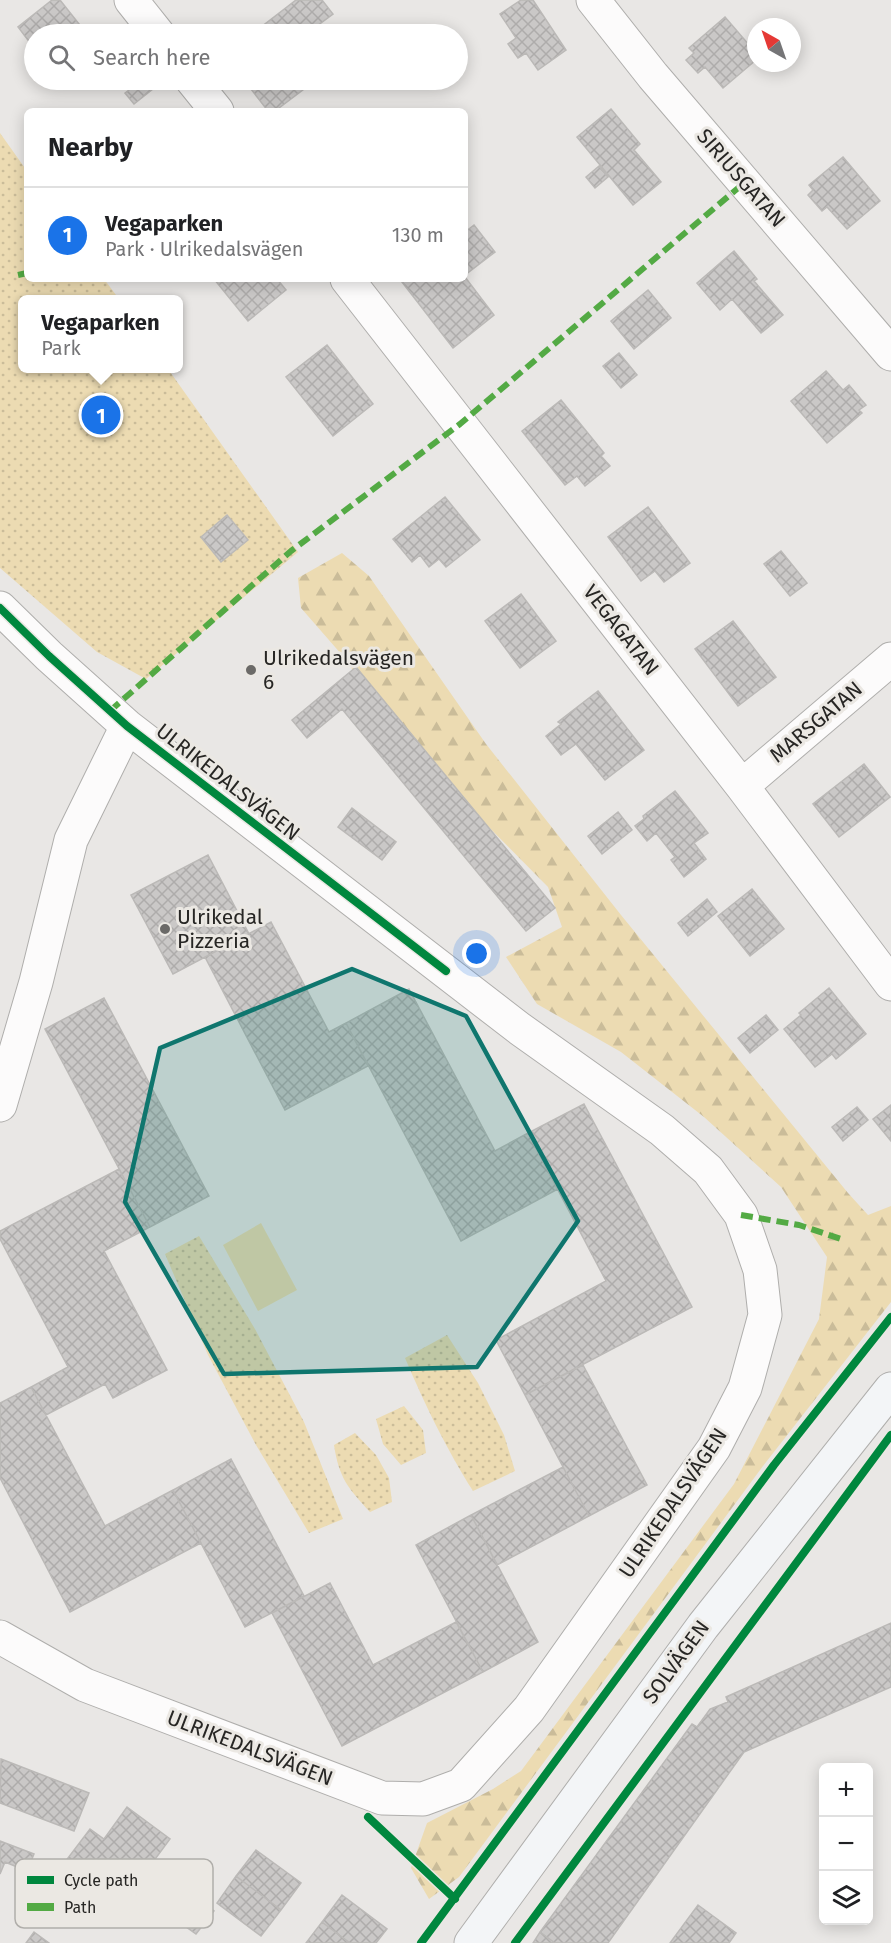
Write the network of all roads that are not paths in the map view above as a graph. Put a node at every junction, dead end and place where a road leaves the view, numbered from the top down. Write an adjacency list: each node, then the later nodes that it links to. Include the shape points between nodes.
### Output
1 (131, 0): 3 (street)
2 (593, 0): 7 (street, SIRIUSGATAN, via 653,76)
3 (150, 24)
4 (200, 90): 5 (street)
5 (215, 108)
6 (349, 282): 11 (street, VEGAGATAN)
7 (891, 354)
8 (0, 608): 10 (street, ULRIKEDALSVÄGEN)
9 (891, 659): 11 (street, MARSGATAN)
10 (127, 726): 13 (street, ULRIKEDALSVÄGEN, via 71,840); 15 (street, ULRIKEDALSVÄGEN, via 520,1029 662,1130 708,1170 741,1215 760,1270 765,1315 745,1388 714,1448 529,1709 461,1785 423,1799 382,1798 85,1685)
11 (742, 786): 12 (street, VEGAGATAN)
12 (891, 984)
13 (0, 1106)
14 (891, 1389): 16 (main road, SOLVÄGEN, via 703,1626)
15 (0, 1637)
16 (471, 1943)

